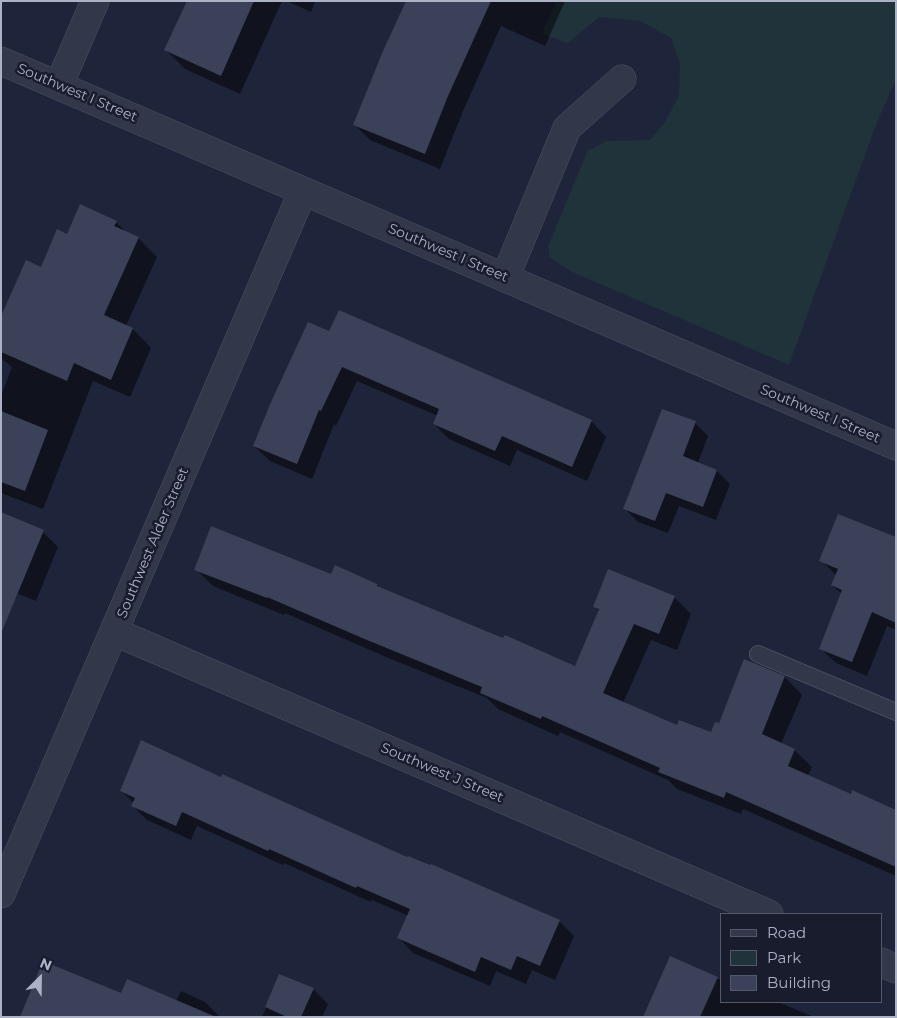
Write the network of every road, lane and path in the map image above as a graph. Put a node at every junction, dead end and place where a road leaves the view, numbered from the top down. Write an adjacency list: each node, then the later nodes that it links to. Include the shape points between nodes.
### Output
1 (95, 1): 4 (street)
2 (1, 60): 4 (street, Southwest I Street)
3 (622, 79): 6 (street, via 567,128)
4 (59, 85): 5 (street, Southwest I Street)
5 (303, 190): 6 (street, Southwest I Street); 8 (street, Southwest Alder Street)
6 (505, 278): 7 (street, Southwest I Street)
7 (896, 446)
8 (115, 632): 11 (street, Southwest Alder Street); 12 (street, Southwest J Street)
9 (758, 654): 10 (lane)
10 (896, 712)
11 (1, 894)
12 (767, 913)
13 (882, 962): 14 (street)
14 (896, 969)

